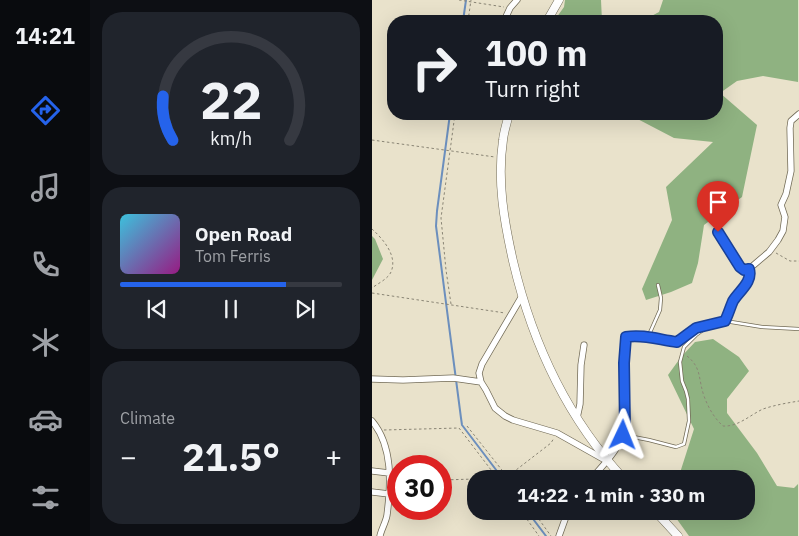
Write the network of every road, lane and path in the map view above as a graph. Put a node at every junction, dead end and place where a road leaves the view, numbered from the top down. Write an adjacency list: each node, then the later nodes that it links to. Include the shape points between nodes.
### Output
1 (459, 0): 4 (path)
2 (517, 0): 5 (street)
3 (559, 0): 8 (street)
4 (471, 1): 5 (path); 6 (path)
5 (510, 8): 7 (street)
6 (469, 15)
7 (507, 15)
8 (550, 15)
9 (798, 114): 17 (street, via 791,121 790,128 791,171 781,205 785,217 783,231)
10 (454, 120): 13 (path)
11 (508, 120): 14 (street)
12 (372, 140): 13 (path)
13 (450, 151): 14 (path); 24 (path, via 441,218)
14 (502, 158): 23 (street, via 506,230)
15 (372, 229): 21 (path, via 388,248 392,260 391,272)
16 (718, 232): 19 (lane, via 740,267)
17 (771, 250): 18 (path, via 790,261); 19 (street)
18 (798, 261)
19 (749, 269): 26 (street, via 748,282 733,302)
20 (658, 284): 29 (lane, via 660,310)
21 (372, 288)
22 (372, 292): 24 (path)
23 (522, 296): 25 (street); 35 (street, via 541,351)
24 (451, 304): 25 (path)
25 (511, 313): 33 (street, via 482,364)
26 (725, 321): 27 (street); 28 (lane)
27 (710, 325): 29 (street, via 696,328 677,342); 31 (lane, via 696,335)
28 (798, 329)
29 (648, 337): 40 (street, via 626,337)
30 (584, 344): 35 (street)
31 (682, 352): 34 (path, via 696,365 713,416 723,426 731,426 762,410); 40 (lane, via 680,362 689,421 684,444 676,447)
32 (372, 379): 33 (street, via 453,378)
33 (480, 382): 39 (street, via 495,408 505,416)
34 (798, 400)
35 (576, 418): 42 (street)
36 (372, 421): 38 (street)
37 (468, 426): 44 (path)
38 (379, 430): 41 (street); 43 (path, via 460,428)
39 (557, 433): 42 (street); 45 (path, via 551,443)
40 (623, 435): 42 (street)
41 (387, 455)
42 (607, 461): 46 (street); 47 (street)
43 (492, 470)
44 (502, 470)
45 (518, 470)
46 (599, 470)
47 (616, 470)
48 (372, 471): 49 (street)
49 (387, 473)
50 (467, 479): 51 (path)
51 (452, 480)
52 (372, 492): 53 (street)
53 (387, 494)
54 (387, 517): 59 (street)
55 (527, 520): 60 (path)
56 (539, 520): 61 (path)
57 (565, 520): 62 (street)
58 (663, 520): 63 (street)
59 (380, 536)
60 (539, 536)
61 (551, 536)
62 (559, 536)
63 (678, 536)

